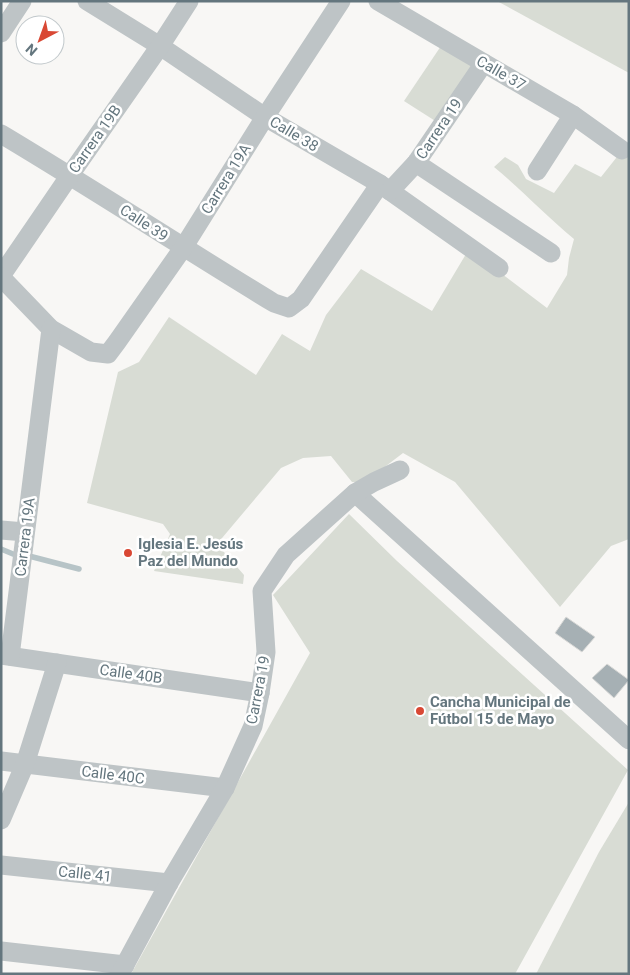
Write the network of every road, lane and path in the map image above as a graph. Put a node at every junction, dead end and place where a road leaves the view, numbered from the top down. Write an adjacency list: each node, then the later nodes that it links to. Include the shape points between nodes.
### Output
1 (22, 1): 6 (street)
2 (87, 1): 7 (street, Calle 38)
3 (189, 1): 7 (street, Carrera 19B)
4 (341, 1): 10 (street, Carrera 19A)
5 (378, 1): 8 (street, Calle 37)
6 (1, 33)
7 (160, 46): 10 (street, Calle 38); 15 (street, Carrera 19B)
8 (484, 63): 9 (street, Calle 37); 13 (street, Carrera 19)
9 (573, 115): 12 (street, Calle 37); 14 (street)
10 (265, 117): 16 (street, Calle 38); 17 (street, Carrera 19A)
11 (1, 134): 15 (street, Calle 39)
12 (622, 150)
13 (416, 163): 16 (street, Carrera 19); 18 (street)
14 (537, 171)
15 (70, 175): 17 (street, Calle 39); 20 (street, Carrera 19B)
16 (385, 188): 19 (street, Calle 38); 21 (street, Carrera 19, via 301,299)
17 (183, 248): 21 (street, Calle 39, via 274,303); 22 (street, Carrera 19A, via 108,354 91,352)
18 (551, 253)
19 (499, 268)
20 (1, 276): 22 (street)
21 (289, 308)
22 (51, 329): 26 (street, Carrera 19A)
23 (400, 470): 24 (street, Carrera 19)
24 (355, 493): 29 (street, Carrera 19, via 286,555 262,591 266,652); 30 (street)
25 (1, 530): 26 (street)
26 (25, 532): 27 (street, Carrera 19A)
27 (6, 655): 28 (street, Calle 40B)
28 (57, 663): 29 (street, Calle 40B); 32 (street)
29 (260, 693): 33 (street, Carrera 19, via 253,726)
30 (629, 740)
31 (1, 761): 32 (street, Calle 40C)
32 (25, 764): 33 (street, Calle 40C); 34 (street)
33 (225, 788): 36 (street, Carrera 19)
34 (1, 820)
35 (1, 865): 36 (street, Calle 41)
36 (169, 883): 38 (street, Carrera 19)
37 (1, 951): 38 (street)
38 (122, 970)

